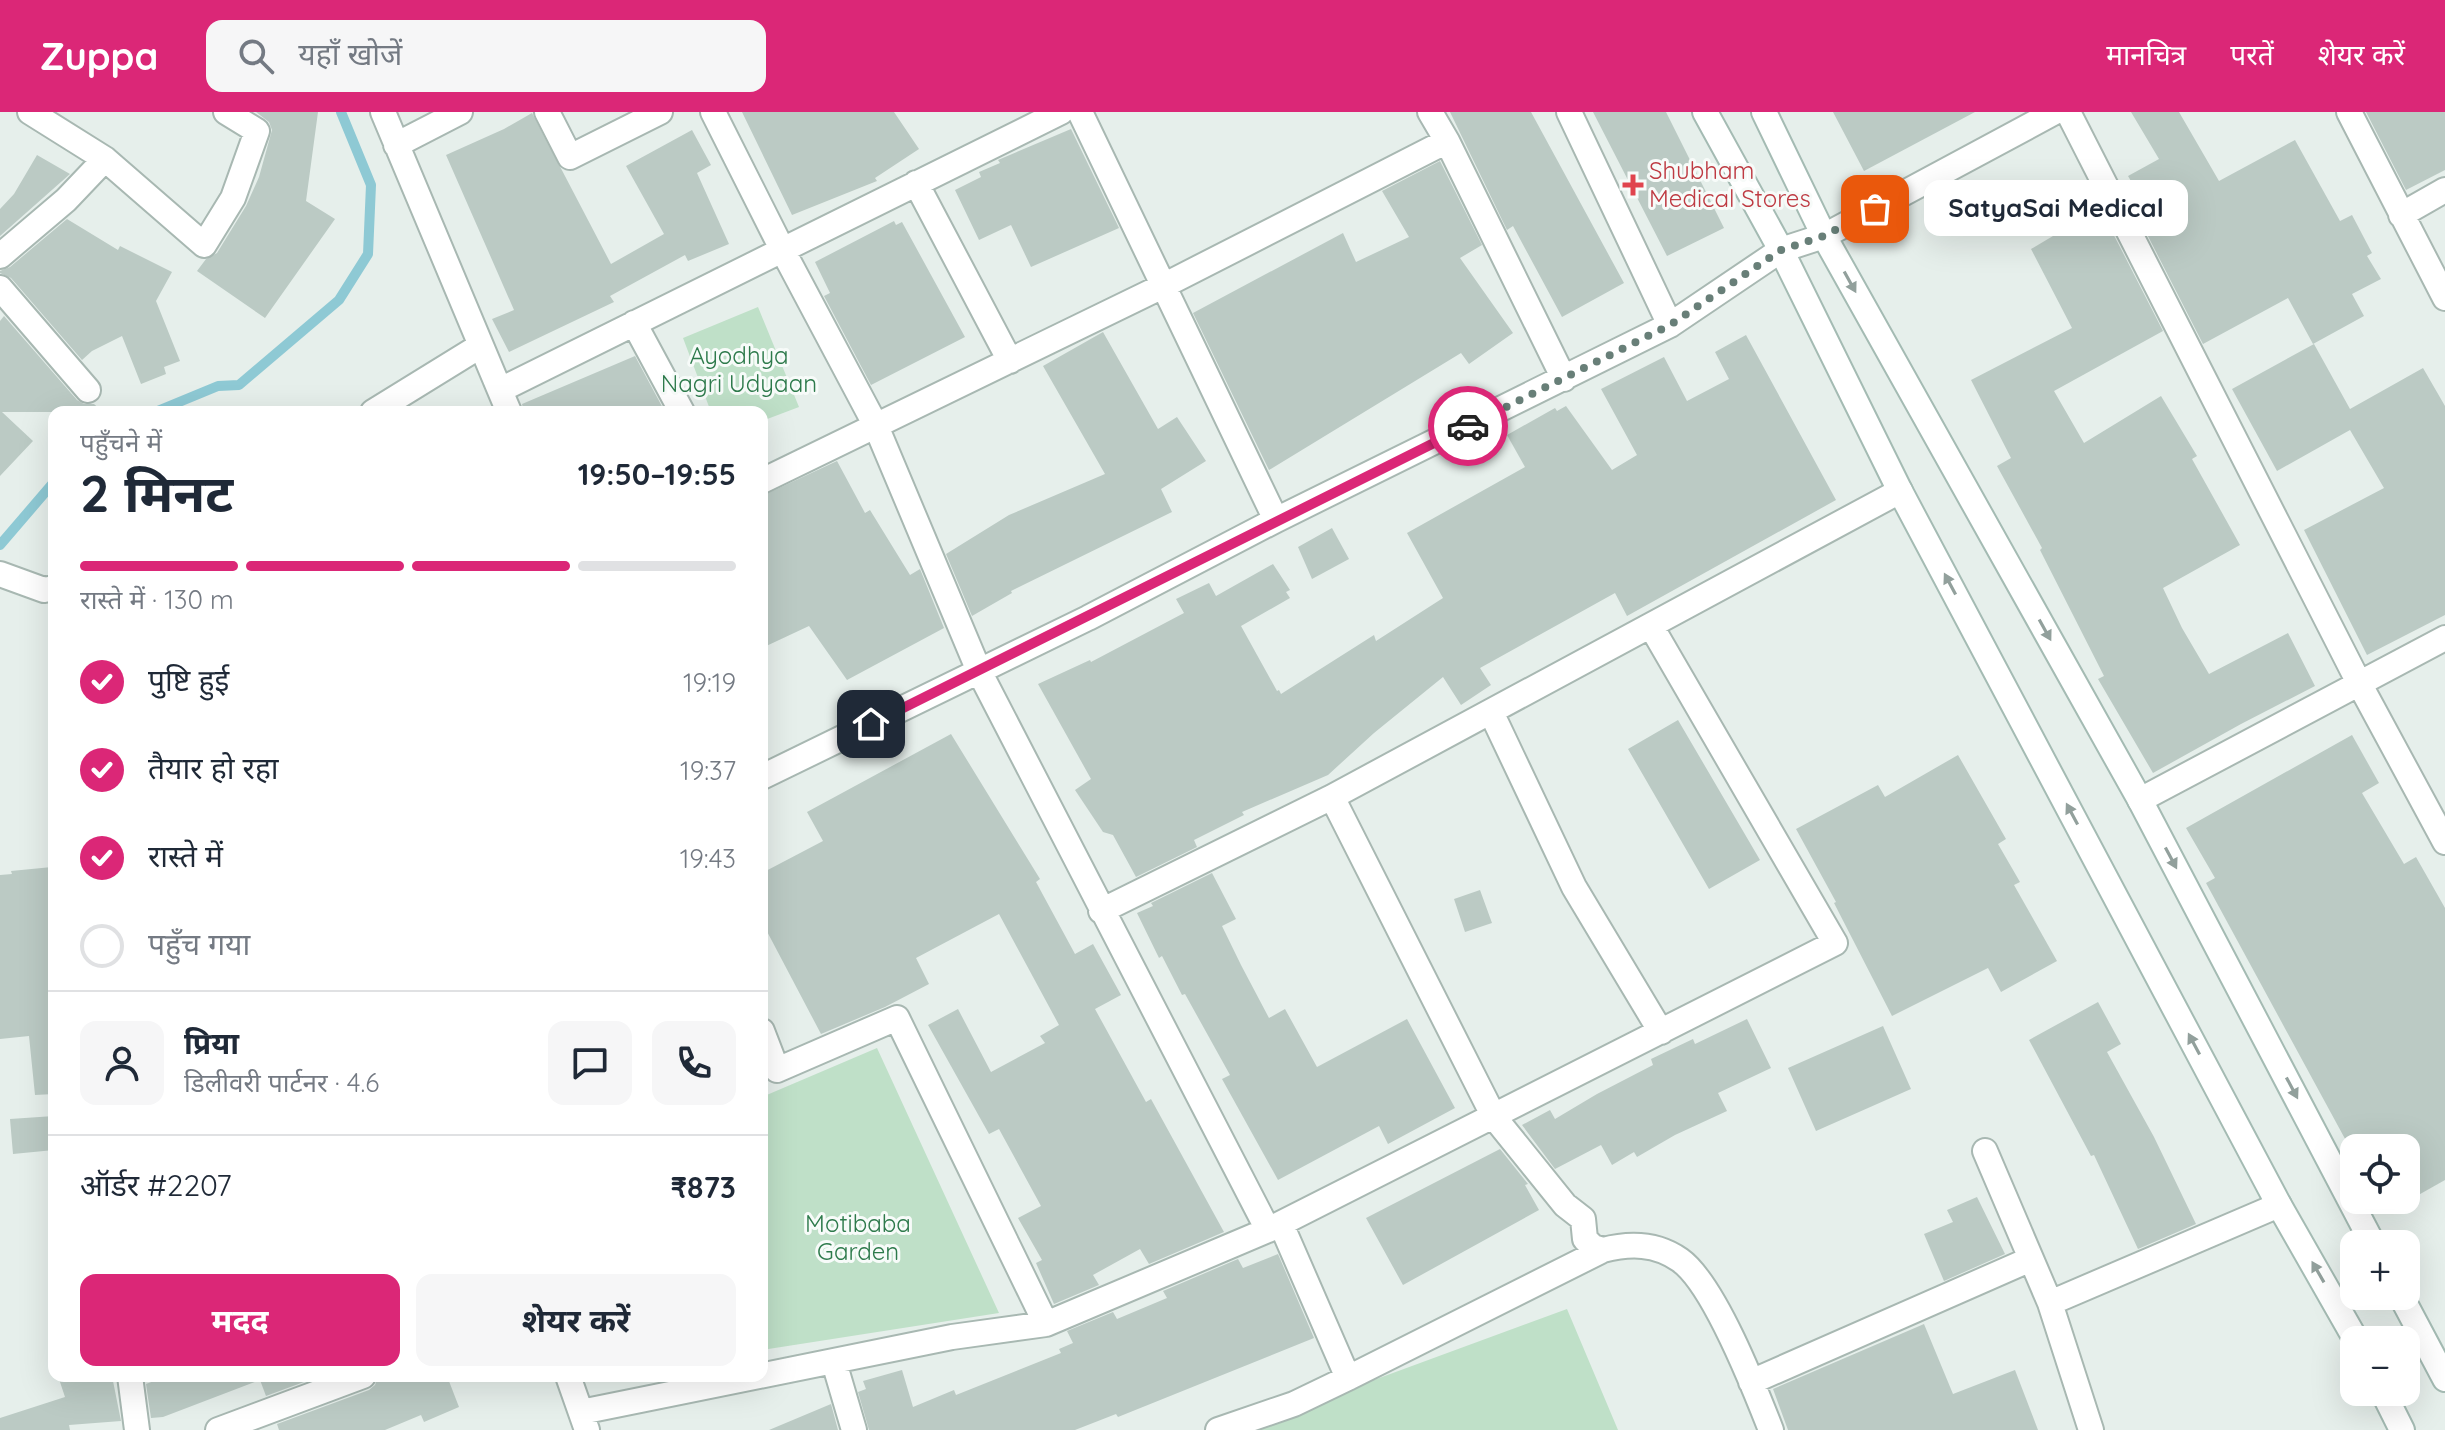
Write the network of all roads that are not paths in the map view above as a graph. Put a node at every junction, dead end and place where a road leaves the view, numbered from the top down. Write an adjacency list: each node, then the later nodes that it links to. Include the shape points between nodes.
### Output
1 (30, 112): 19 (street)
2 (226, 112): 19 (street, via 257,131 233,198 204,245)
3 (383, 112): 18 (street)
4 (460, 112): 18 (street)
5 (547, 112): 6 (street, via 570,157)
6 (660, 112)
7 (713, 112): 24 (street)
8 (1061, 112): 20 (street)
9 (1080, 112): 27 (street)
10 (1430, 112): 17 (street)
11 (1569, 112): 31 (street)
12 (1705, 112): 25 (street)
13 (1764, 112): 23 (street)
14 (2055, 112): 23 (street)
15 (2068, 112): 48 (street)
16 (2349, 112): 22 (street)
17 (1447, 141): 27 (street); 34 (street)
18 (396, 145): 32 (street)
19 (105, 159): 26 (street)
20 (916, 183): 24 (street); 33 (street)
21 (2445, 190): 22 (street)
22 (2401, 215): 29 (street)
23 (1824, 236): 25 (street); 52 (street, one-way to 52)
24 (782, 249): 30 (street); 39 (street)
25 (1781, 250): 31 (street); 41 (street)
26 (0, 256)
27 (1165, 285): 33 (street); 42 (street)
28 (0, 288): 35 (street)
29 (2445, 298)
30 (634, 323): 36 (street); 38 (street)
31 (1670, 325): 34 (street)
32 (480, 346): 36 (street); 37 (street)
33 (1010, 361): 39 (street)
34 (1564, 379): 42 (street)
35 (88, 390)
36 (504, 401)
37 (383, 406)
38 (679, 406)
39 (876, 426): 40 (street); 47 (street)
40 (768, 478)
41 (1900, 491): 45 (street); 59 (street, one-way to 41)
42 (1276, 520): 47 (street)
43 (0, 574): 44 (street)
44 (48, 589)
45 (1651, 626): 49 (street); 55 (street, via 1835,943)
46 (2445, 638): 48 (street)
47 (979, 671): 50 (street); 54 (street)
48 (2359, 683): 52 (street); 53 (street)
49 (1491, 712): 51 (street); 55 (street, via 1574,887)
50 (768, 774)
51 (1332, 797): 54 (street); 57 (street)
52 (2140, 800): 61 (street, one-way to 61)
53 (2445, 842)
54 (1101, 911): 60 (street)
55 (1661, 1032): 57 (street)
56 (768, 1047): 66 (street, via 777,1070 897,1018)
57 (1494, 1117): 60 (street); 62 (street, via 1565,1205 1583,1219 1585,1239)
58 (1985, 1151): 63 (street)
59 (2279, 1205): 64 (street); 67 (street, one-way to 59)
60 (1274, 1227): 66 (street); 70 (street)
61 (2366, 1230)
62 (1603, 1250): 70 (street); 76 (street, via 1627,1244 1654,1247 1681,1261 1705,1287)
63 (2031, 1259): 64 (street); 76 (street)
64 (2050, 1303): 84 (street)
65 (2408, 1310): 71 (street)
66 (1046, 1324): 68 (street)
67 (2348, 1326)
68 (834, 1362): 69 (street); 81 (street)
69 (768, 1378)
70 (1348, 1378): 82 (street, via 1294,1404)
71 (2445, 1379)
72 (131, 1382): 79 (street)
73 (347, 1382): 80 (street)
74 (570, 1382): 78 (street)
75 (749, 1382): 78 (street)
76 (1751, 1382): 83 (street)
77 (2390, 1406): 85 (street)
78 (584, 1421)
79 (137, 1430)
80 (218, 1430)
81 (854, 1430)
82 (1218, 1430)
83 (1771, 1430)
84 (2091, 1430)
85 (2402, 1430)

